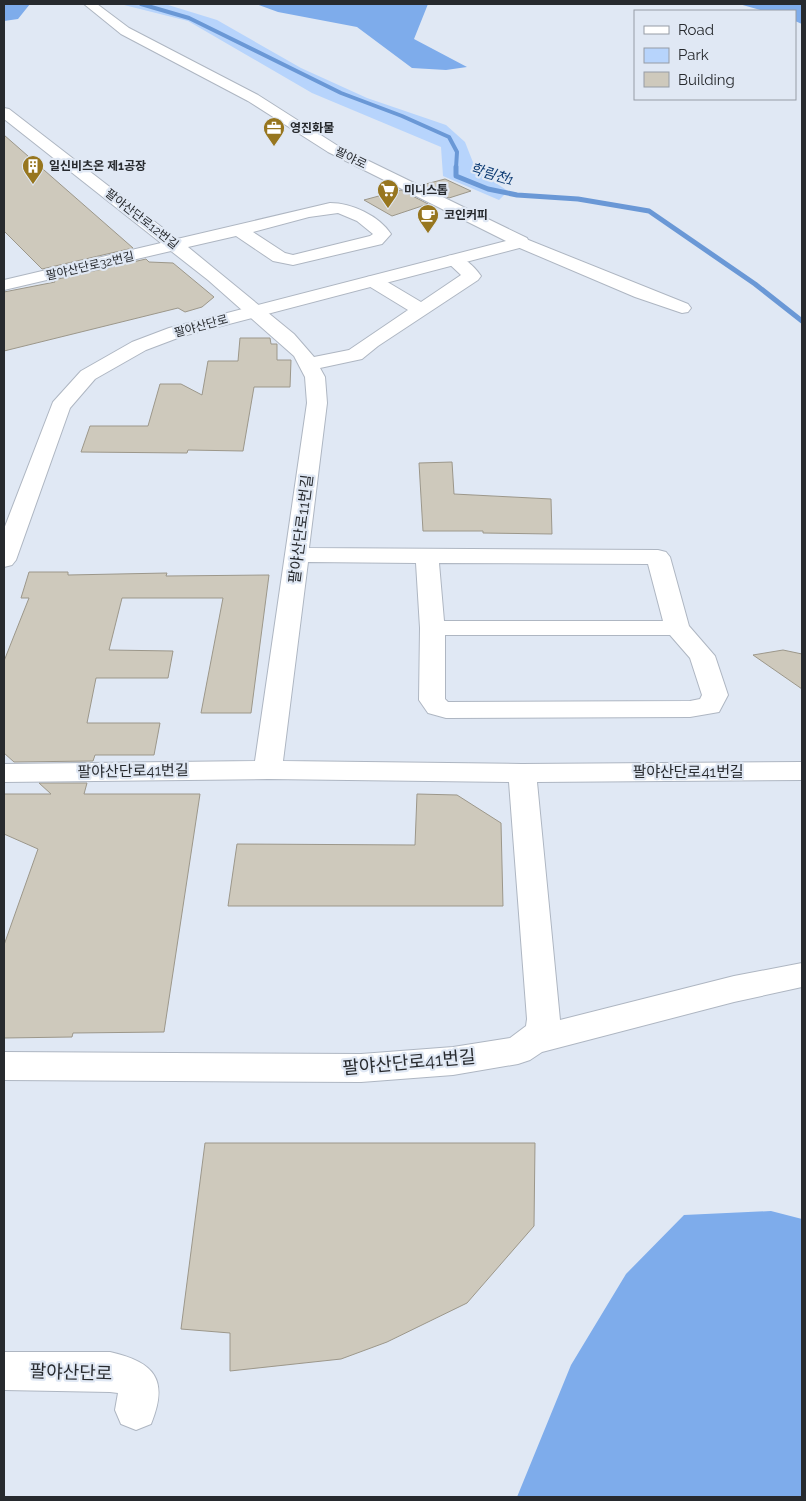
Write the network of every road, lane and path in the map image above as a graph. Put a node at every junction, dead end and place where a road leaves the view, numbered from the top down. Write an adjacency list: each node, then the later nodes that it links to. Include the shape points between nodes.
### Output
1 (90, 4): 4 (street, 팔야로, via 125,31 253,98 333,149)
2 (4, 112): 5 (street, 팔야산단로12번길)
3 (239, 230): 3 (street, 팔야산단로32번길, via 336,208 348,210 383,234 376,240 293,260 279,257); 5 (street, 팔야산단로32번길)
4 (521, 242): 6 (street, 팔야산단로); 9 (street, 팔야로)
5 (175, 246): 8 (street, 팔야산단로32번길); 11 (street, 팔야산단로12번길)
6 (454, 260): 7 (street, 팔야산단로); 10 (street, via 472,276)
7 (373, 281): 10 (street); 11 (street, 팔야산단로)
8 (4, 285)
9 (682, 308)
10 (422, 310): 12 (street, via 355,355)
11 (255, 311): 12 (street, 팔야산단로11번길, via 294,345); 15 (street, 팔야산단로, via 176,332 139,346 78,384 60,406)
12 (309, 364): 13 (street, 팔야산단로11번길, via 315,377 317,403)
13 (298, 555): 14 (street); 18 (street, 팔야산단로11번길)
14 (427, 557): 16 (street); 17 (street, via 658,557)
15 (4, 560)
16 (432, 628): 17 (street); 17 (street, via 432,700 446,710 690,709 710,706 715,695 702,656)
17 (677, 628)
18 (268, 770): 20 (street, 팔야산단로41번길); 21 (street, 팔야산단로41번길)
19 (802, 771): 21 (street, 팔야산단로41번길)
20 (4, 773)
21 (522, 773): 23 (street, via 544,1019 542,1032)
22 (802, 975): 23 (street, 팔야산단로41번길, via 734,989)
23 (532, 1042): 24 (street, 팔야산단로41번길, via 518,1050 453,1061 361,1068)
24 (4, 1066)
25 (4, 1370): 26 (street, 팔야산단로, via 125,1375 136,1382 141,1393)
26 (136, 1410)

